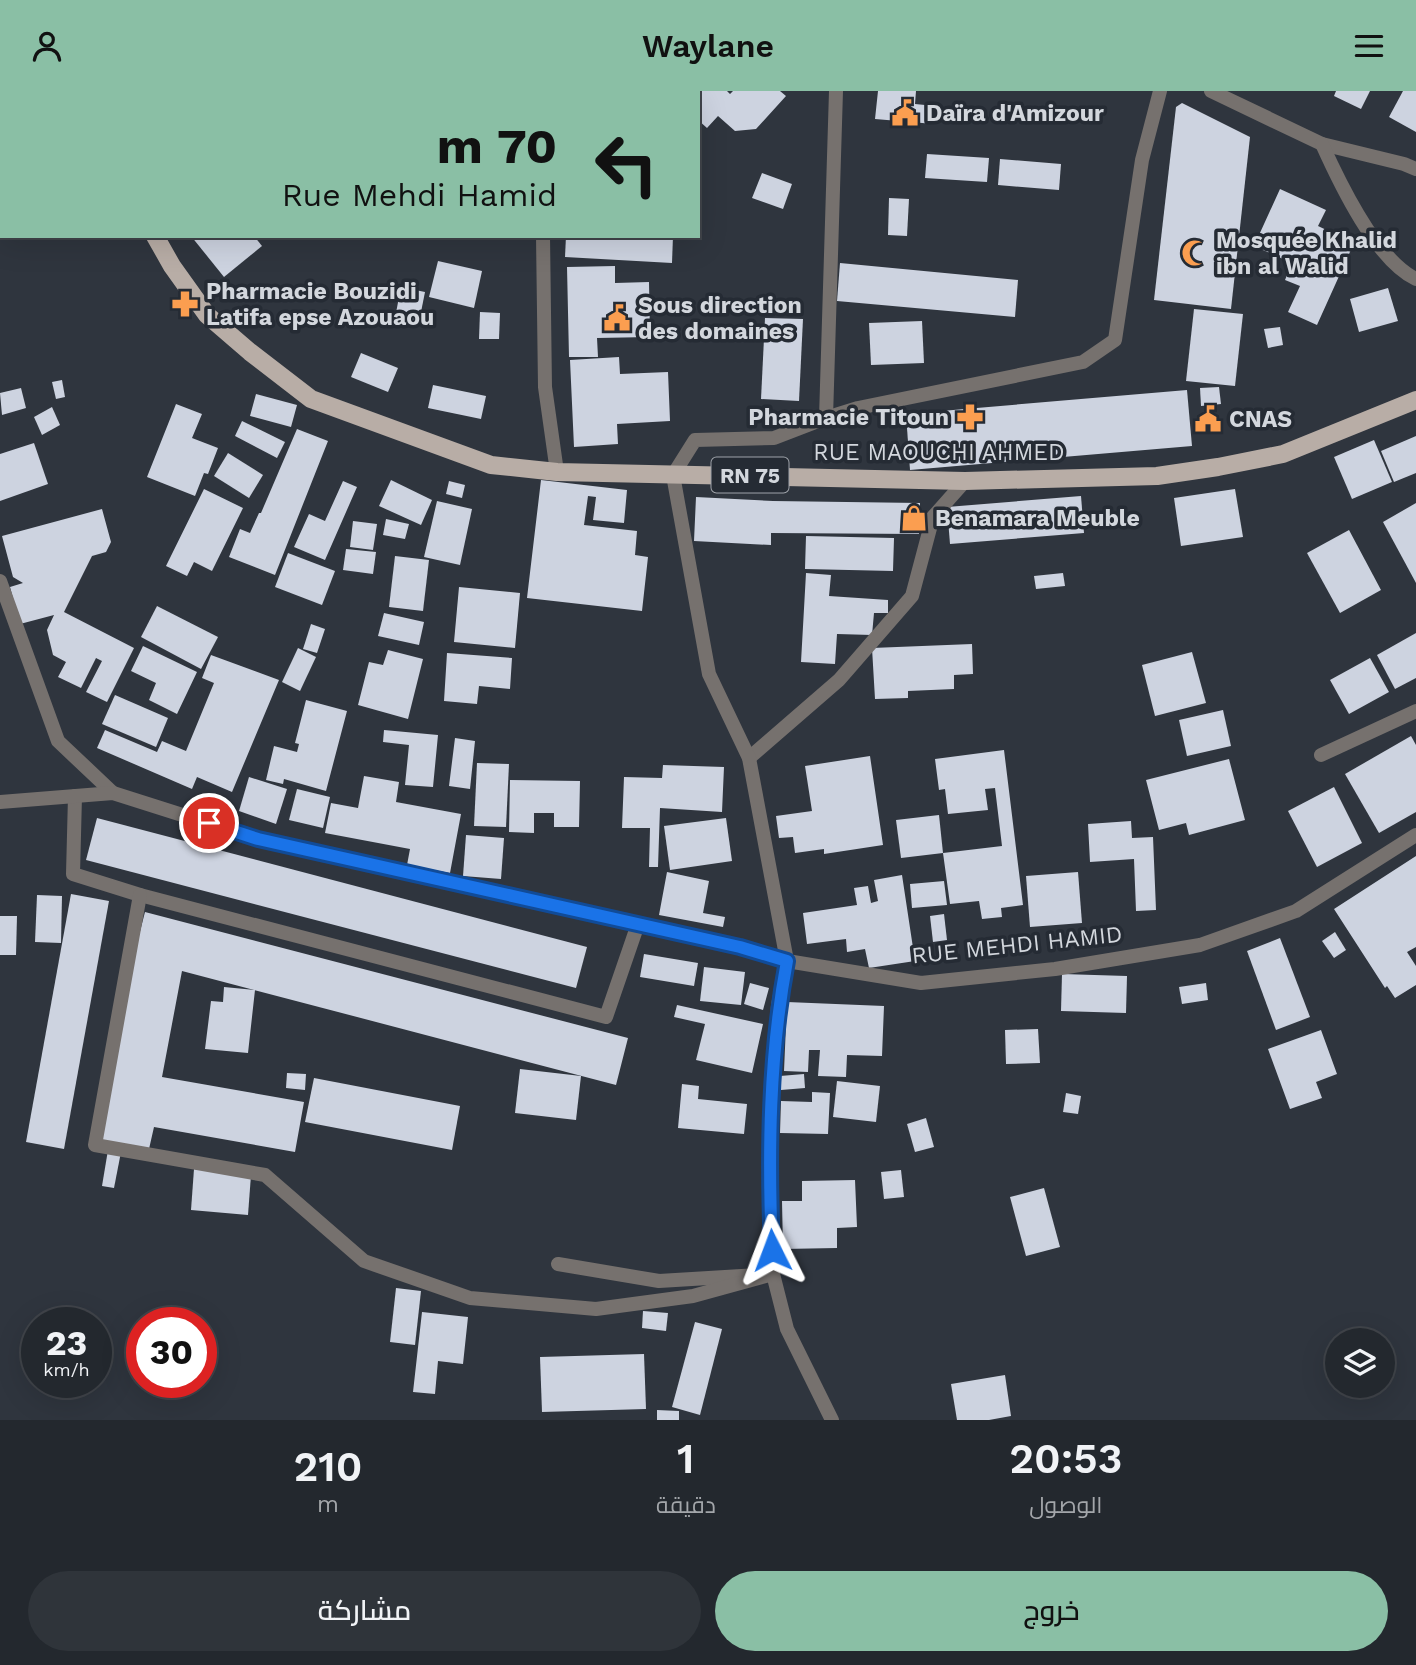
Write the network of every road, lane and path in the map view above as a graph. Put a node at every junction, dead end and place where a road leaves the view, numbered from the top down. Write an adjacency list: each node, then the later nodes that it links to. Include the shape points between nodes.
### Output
1 (836, 91): 10 (street)
2 (1160, 91): 10 (street, via 1142,160 1115,340 1083,362)
3 (1211, 91): 4 (street)
4 (1322, 144): 5 (street); 8 (street, via 1373,237)
5 (1416, 169)
6 (156, 238): 11 (main road, RUE MAOUCHI AHMED / RN 75, via 207,315 312,399 491,465)
7 (543, 238): 11 (street, via 545,387)
8 (1416, 279)
9 (1416, 400): 13 (main road, RUE MAOUCHI AHMED / RN 75, via 1283,454 1218,467 1157,475)
10 (826, 418): 12 (street, via 774,438 695,440)
11 (557, 472): 12 (main road, RUE MAOUCHI AHMED / RN 75)
12 (673, 475): 13 (main road, RUE MAOUCHI AHMED / RN 75); 17 (street, via 709,674)
13 (965, 481): 17 (street, via 933,517 912,596 839,680)
14 (0, 581): 18 (street, via 58,741)
15 (1416, 711): 16 (street)
16 (1321, 755)
17 (749, 758): 24 (street)
18 (113, 793): 19 (street); 23 (street, RUE MEHDI HAMID, via 258,839)
19 (75, 796): 20 (street); 22 (street, via 73,874)
20 (0, 802)
21 (1416, 835): 24 (street, RUE MEHDI HAMID, via 1296,911 1200,945 1055,969 921,983)
22 (141, 895): 23 (street, via 607,1017); 26 (street, via 95,1145 265,1175 364,1261 470,1298 596,1309 693,1296)
23 (638, 924): 24 (street, RUE MEHDI HAMID)
24 (787, 961): 26 (street, via 778,1005 770,1120)
25 (558, 1264): 26 (street, via 659,1281)
26 (773, 1274): 27 (street, via 787,1329)
27 (832, 1420)

